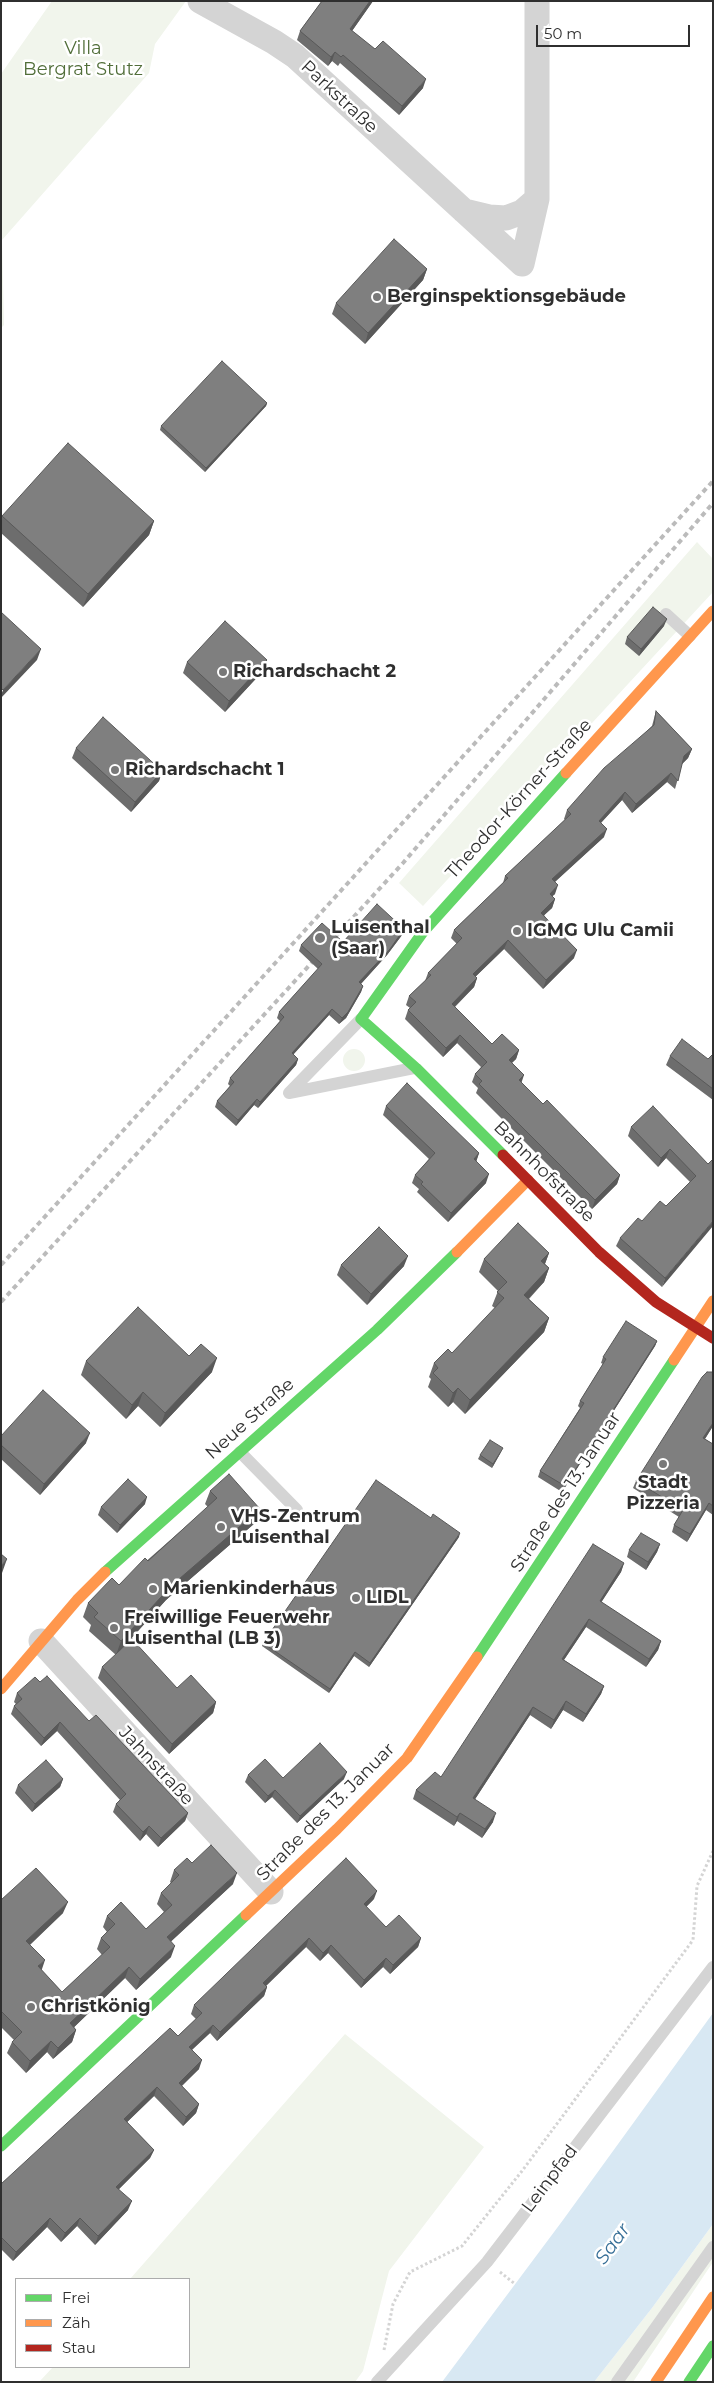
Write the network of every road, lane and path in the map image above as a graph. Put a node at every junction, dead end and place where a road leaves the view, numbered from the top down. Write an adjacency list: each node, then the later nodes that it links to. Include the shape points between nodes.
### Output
1 (200, 1): 4 (street, Parkstraße, via 295,56)
2 (537, 1): 3 (street, Parkstraße)
3 (537, 199): 4 (street, Parkstraße, via 522,212 506,218); 4 (street, Parkstraße, via 522,264)
4 (464, 211)
5 (713, 611): 7 (main road, Theodor-Körner-Straße)
6 (666, 614): 7 (lane)
7 (690, 636): 8 (main road, Theodor-Körner-Straße, via 423,932)
8 (361, 1019): 9 (main road, Bahnhofstraße); 9 (lane, via 289,1093)
9 (416, 1068): 10 (main road, Bahnhofstraße)
10 (528, 1180): 12 (main road, Bahnhofstraße, via 647,1295); 14 (main road, Neue Straße, via 435,1275)
11 (713, 1301): 12 (main road, Straße des 13. Januar)
12 (696, 1328): 13 (main road, Bahnhofstraße); 19 (main road, Straße des 13. Januar, via 422,1738 372,1796)
13 (713, 1338)
14 (240, 1452): 15 (lane); 16 (main road, Neue Straße, via 101,1576)
15 (297, 1510)
16 (41, 1641): 17 (main road, Neue Straße); 19 (street, Jahnstraße)
17 (1, 1689)
18 (713, 1851): 25 (path, via 697,1886 693,1940 522,2171 462,2246 410,2272 393,2304)
19 (271, 1892): 21 (main road, Straße des 13. Januar)
20 (713, 1967): 25 (lane, Leinpfad, via 487,2262)
21 (1, 2146)
22 (713, 2247): 26 (lane)
23 (713, 2297): 27 (main road)
24 (713, 2346): 28 (main road)
25 (378, 2381)
26 (617, 2382)
27 (656, 2382)
28 (689, 2382)

